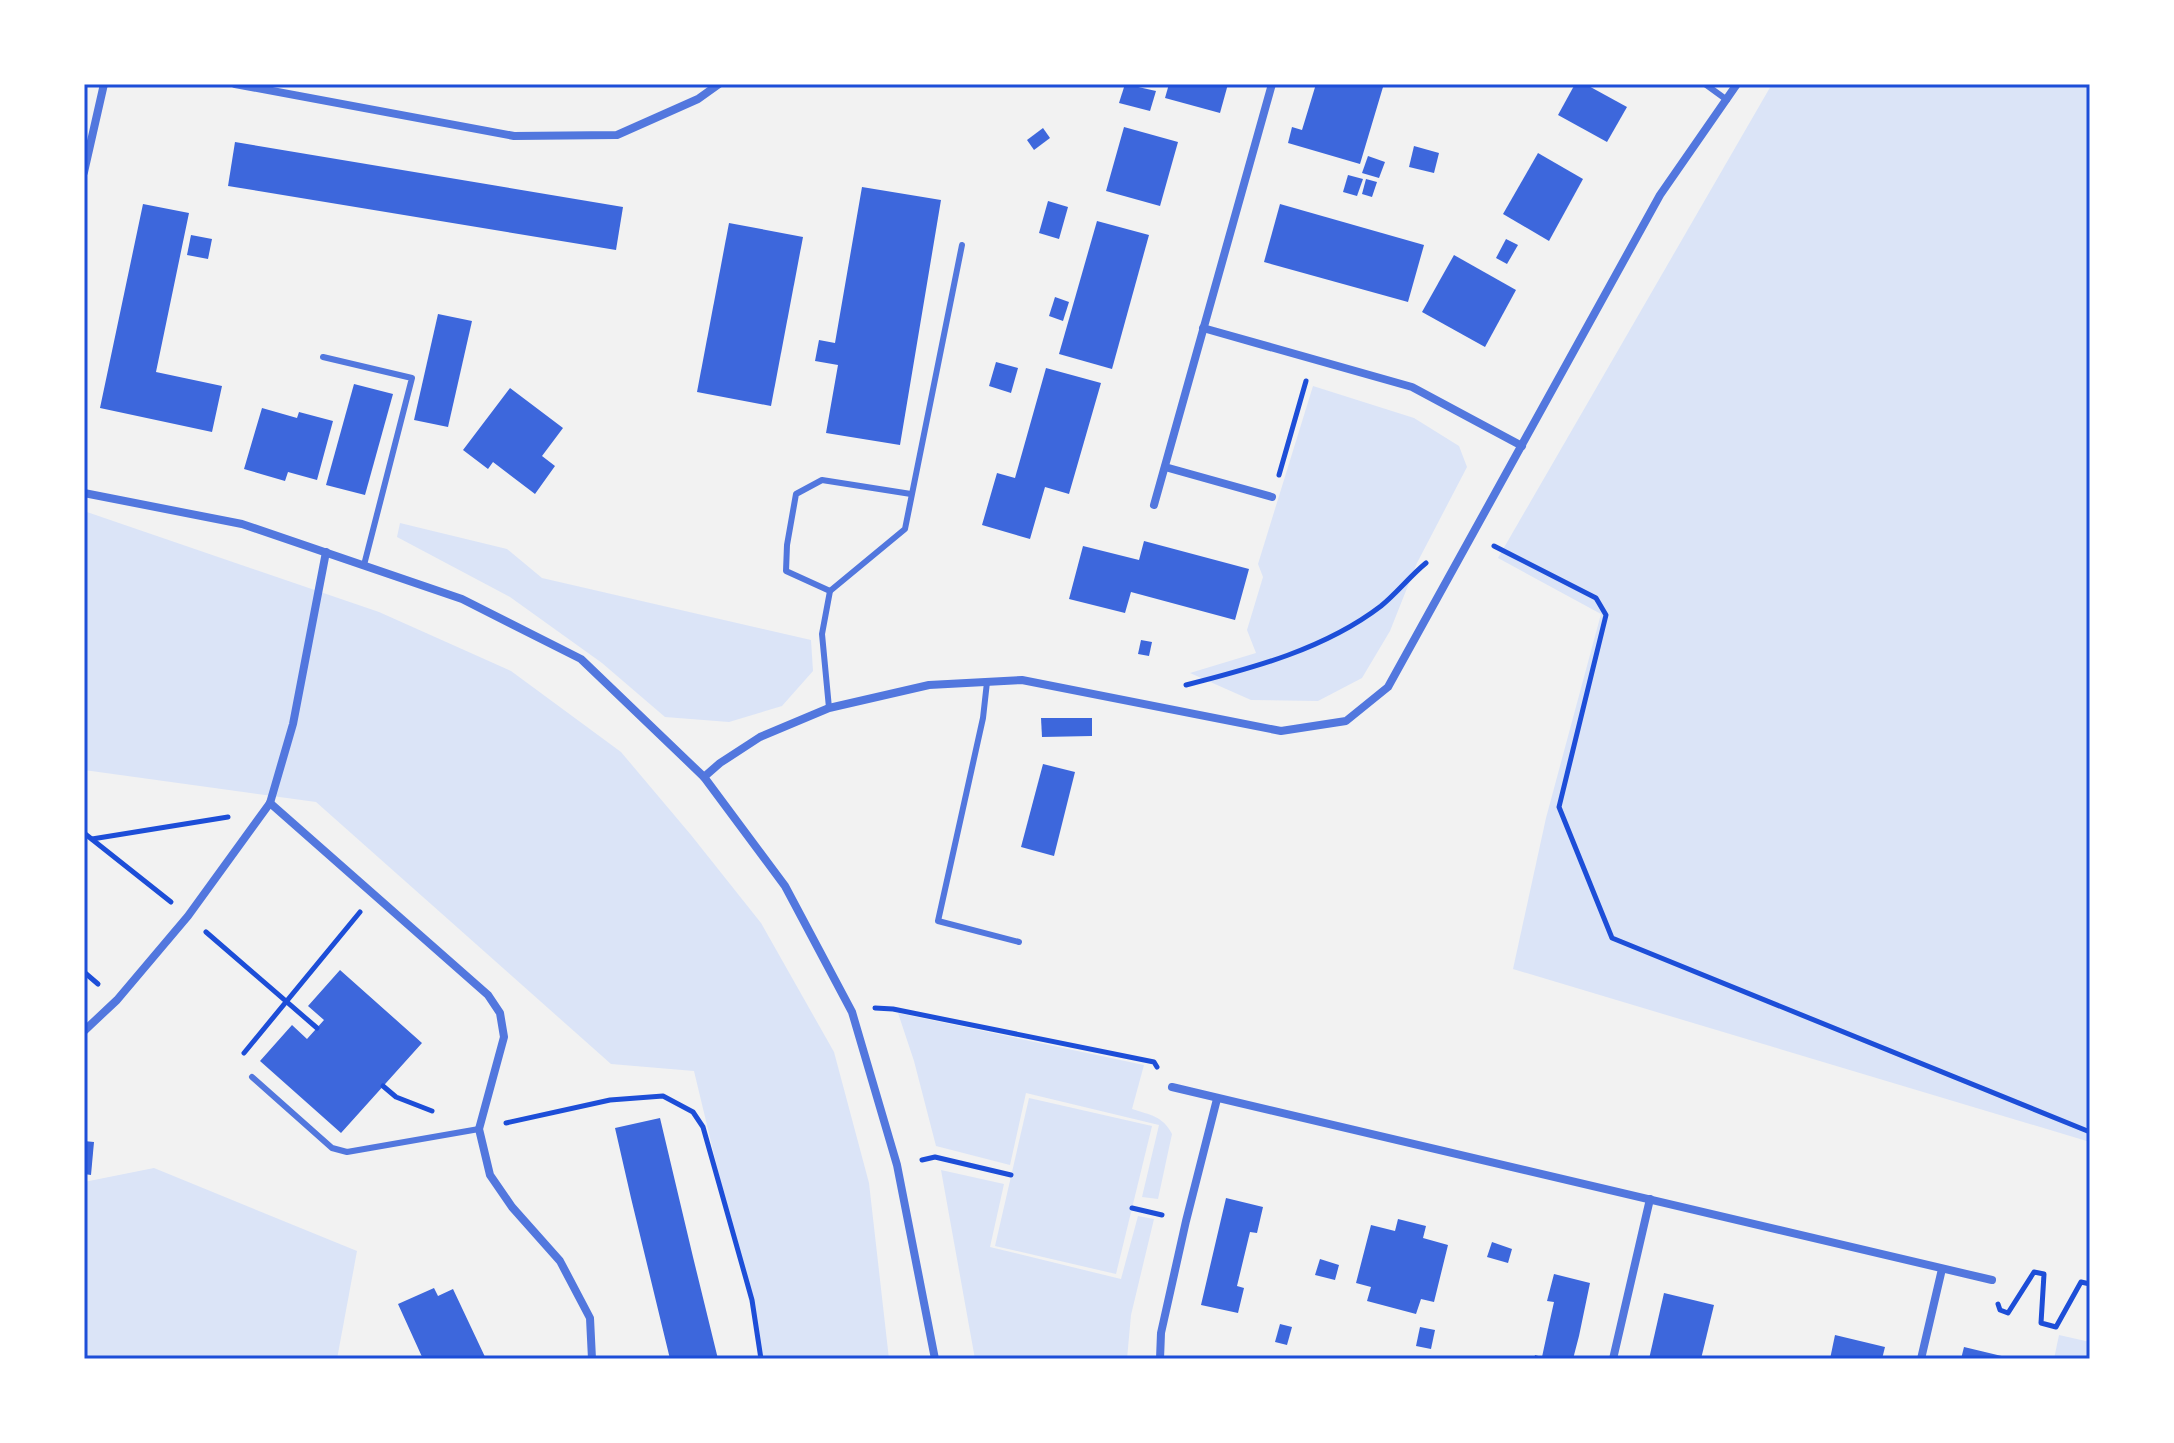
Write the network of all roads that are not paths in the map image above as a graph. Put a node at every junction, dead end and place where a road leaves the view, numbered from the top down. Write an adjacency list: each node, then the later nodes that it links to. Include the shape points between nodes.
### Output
1 (104, 84): 8 (street)
2 (235, 84): 3 (street, via 514,136 617,135 698,99)
3 (719, 84)
4 (1272, 84): 10 (street)
5 (1705, 84): 7 (lane)
6 (1737, 84): 7 (street)
7 (1727, 100): 12 (street, via 1660,195)
8 (84, 172)
9 (962, 245): 15 (lane)
10 (1203, 328): 12 (street, via 1412,387); 13 (street)
11 (323, 357): 19 (lane, via 412,378)
12 (1522, 446): 21 (street, via 1388,687 1346,721 1281,731 1022,680)
13 (1165, 467): 16 (street); 17 (street)
14 (84, 493): 18 (street, via 242,524)
15 (911, 494): 20 (lane, via 905,529); 20 (lane, via 822,480 796,494 786,571)
16 (1272, 497)
17 (1154, 505)
18 (326, 552): 19 (street); 24 (street, via 293,724)
19 (364, 565): 23 (street, via 462,599 581,659)
20 (830, 591): 22 (lane, via 822,634)
21 (987, 682): 22 (street, via 929,685); 25 (lane, via 938,921)
22 (829, 708): 23 (street, via 760,737)
23 (704, 777): 35 (street, via 785,886 852,1012 897,1165)
24 (270, 803): 26 (street, via 188,916); 30 (street, via 488,995 500,1013 504,1037)
25 (1019, 942)
26 (84, 1031)
27 (252, 1077): 30 (lane, via 332,1148 347,1152)
28 (1172, 1087): 29 (street)
29 (1217, 1099): 31 (street); 36 (street, via 1179,1249)
30 (479, 1129): 34 (street, via 490,1175 560,1261 590,1318)
31 (1650, 1199): 32 (street); 37 (street)
32 (1942, 1269): 33 (street); 38 (street)
33 (1992, 1280)
34 (592, 1359)
35 (935, 1359)
36 (1160, 1359)
37 (1613, 1359)
38 (1921, 1359)

